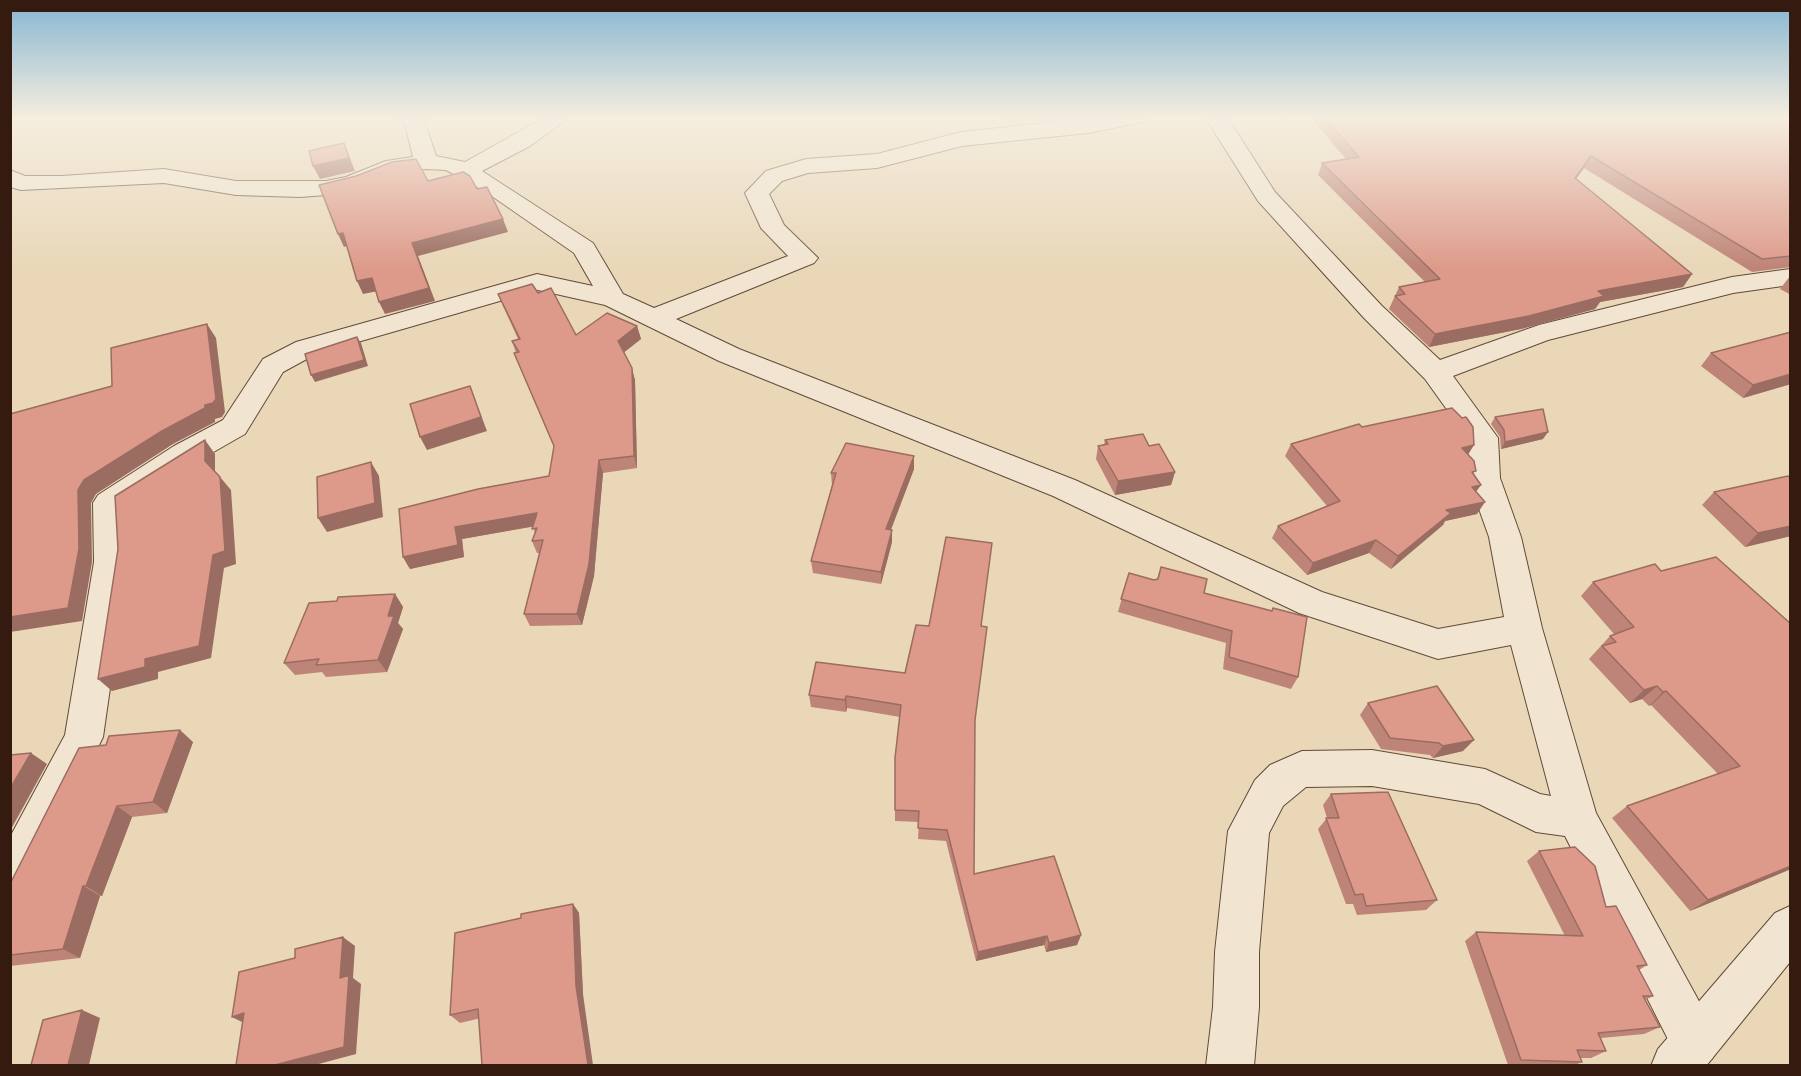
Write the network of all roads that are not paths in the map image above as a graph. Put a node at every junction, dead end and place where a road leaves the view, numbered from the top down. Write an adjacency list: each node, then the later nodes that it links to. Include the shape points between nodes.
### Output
1 (390, 167): 7 (street, via 326,188 300,190 236,188 164,176 62,183 21,183)
2 (457, 167): 6 (street)
3 (472, 167): 6 (street)
4 (802, 167): 10 (street, via 774,176 757,193 773,228 806,258)
5 (1248, 167): 11 (street, via 1266,196 1373,312)
6 (465, 171): 9 (street, via 584,248)
7 (10, 177)
8 (1791, 277): 11 (street, via 1732,285 1539,334)
9 (613, 300): 10 (street); 14 (street, via 537,282 306,348 273,366 234,428 109,503 111,562 84,737)
10 (651, 319): 12 (street, via 729,355 1064,488 1311,603 1438,644)
11 (1435, 372): 12 (street, via 1483,438 1484,478 1505,537)
12 (1524, 628): 13 (street)
13 (1577, 819): 16 (street); 17 (street, via 1536,813 1485,788 1372,768 1302,769 1284,778 1269,793 1250,831)
14 (10, 881)
15 (1791, 928): 16 (street)
16 (1685, 1054)
17 (1230, 1065)

